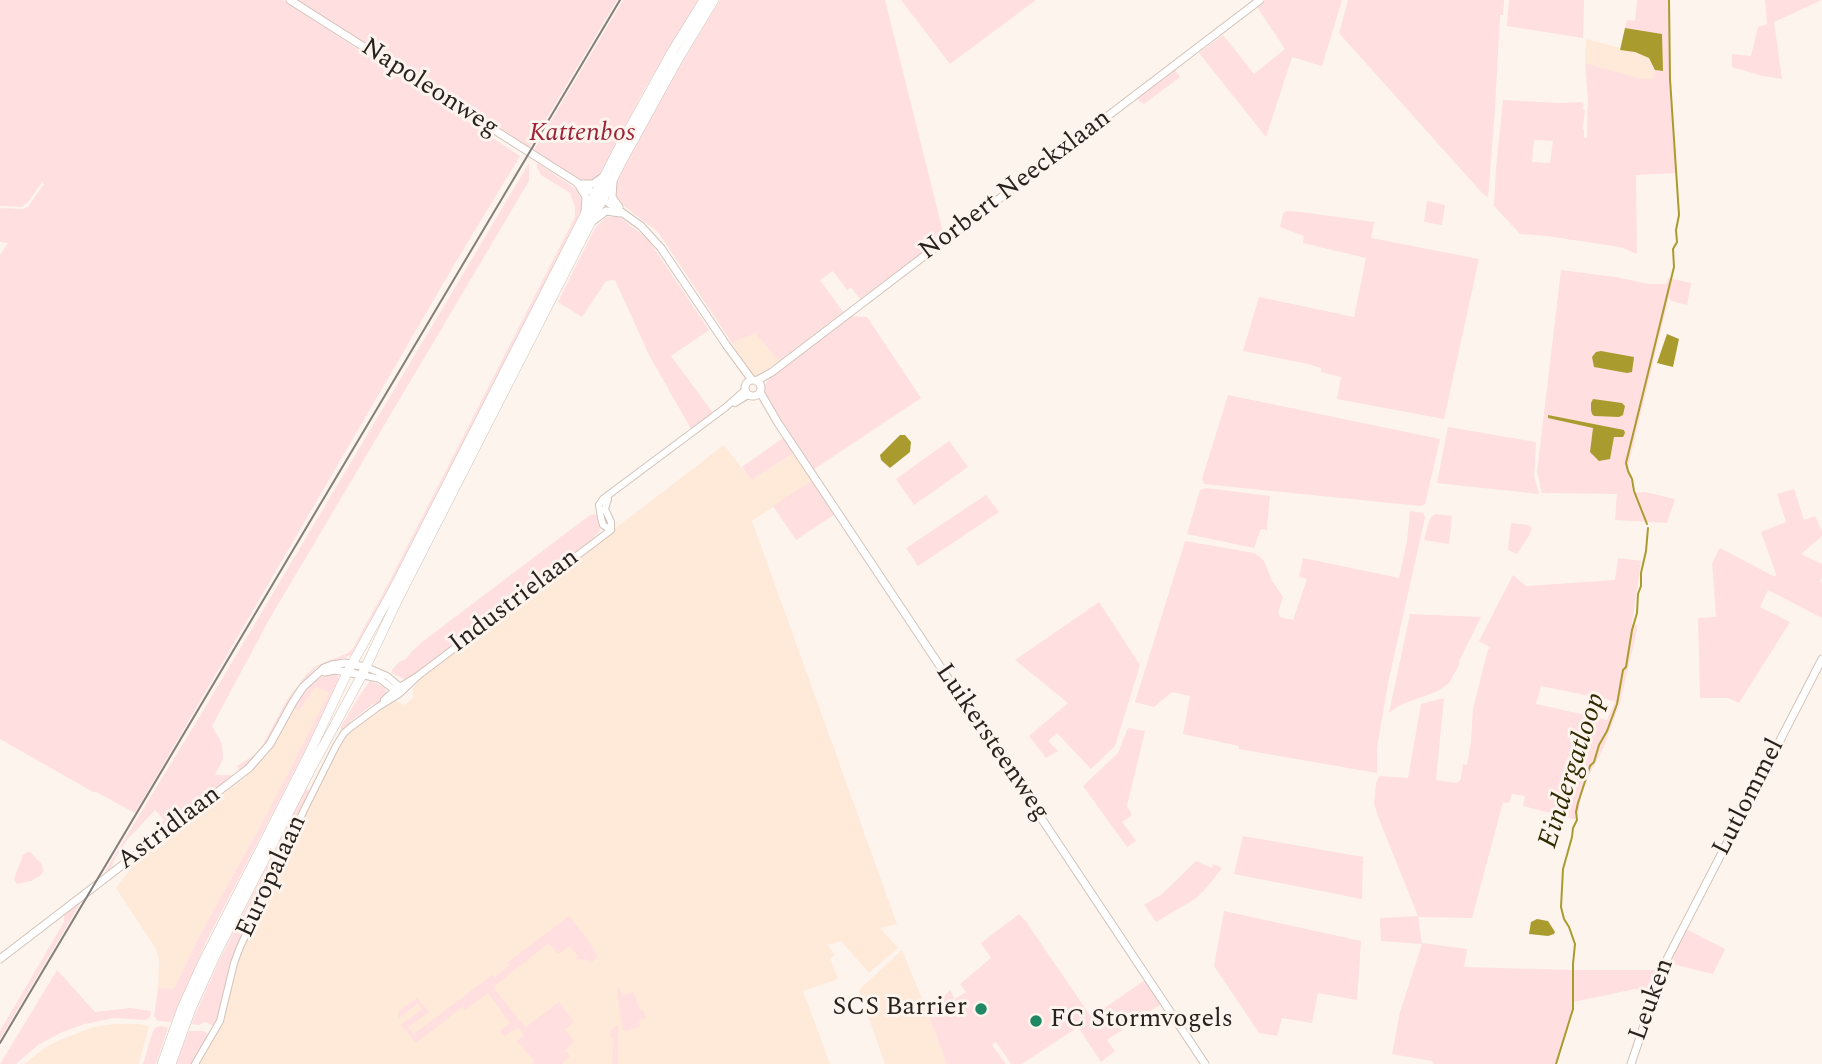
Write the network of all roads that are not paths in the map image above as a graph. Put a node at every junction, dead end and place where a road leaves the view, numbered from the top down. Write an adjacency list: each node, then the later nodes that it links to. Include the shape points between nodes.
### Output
1 (290, 0): 6 (main road, Napoleonweg)
2 (704, 0): 5 (highway, via 653,85)
3 (715, 0): 5 (highway)
4 (1261, 0): 10 (main road, Norbert Neeckxlaan)
5 (609, 177): 6 (main road); 7 (highway); 8 (main road, via 613,199)
6 (578, 184): 7 (main road, Napoleonweg); 9 (main road, via 586,197)
7 (599, 197): 8 (main road, Luikersteenweg); 9 (highway)
8 (623, 213): 9 (main road, via 606,211); 10 (main road, Luikersteenweg, via 661,248)
9 (587, 219): 13 (highway); 14 (highway)
10 (753, 388): 11 (street, Norbert Neeckxlaan, via 611,494 605,509); 23 (main road, Luikersteenweg)
11 (611, 530): 15 (street, Industrielaan)
12 (1822, 659): 16 (main road, Lutlommel)
13 (350, 668): 14 (main road, Astridlaan); 17 (main road, Astridlaan, via 314,675 249,768); 18 (highway, via 202,964)
14 (364, 671): 15 (street, Astridlaan); 18 (highway)
15 (399, 690): 22 (street, Europalaan, via 344,733 328,760 240,947 220,1021)
16 (1678, 938): 24 (main road, Leuken, via 1659,977)
17 (0, 959)
18 (186, 1009): 19 (highway)
19 (176, 1034): 20 (highway); 21 (highway)
20 (162, 1064)
21 (171, 1064)
22 (195, 1064)
23 (1205, 1064)
24 (1631, 1064)

